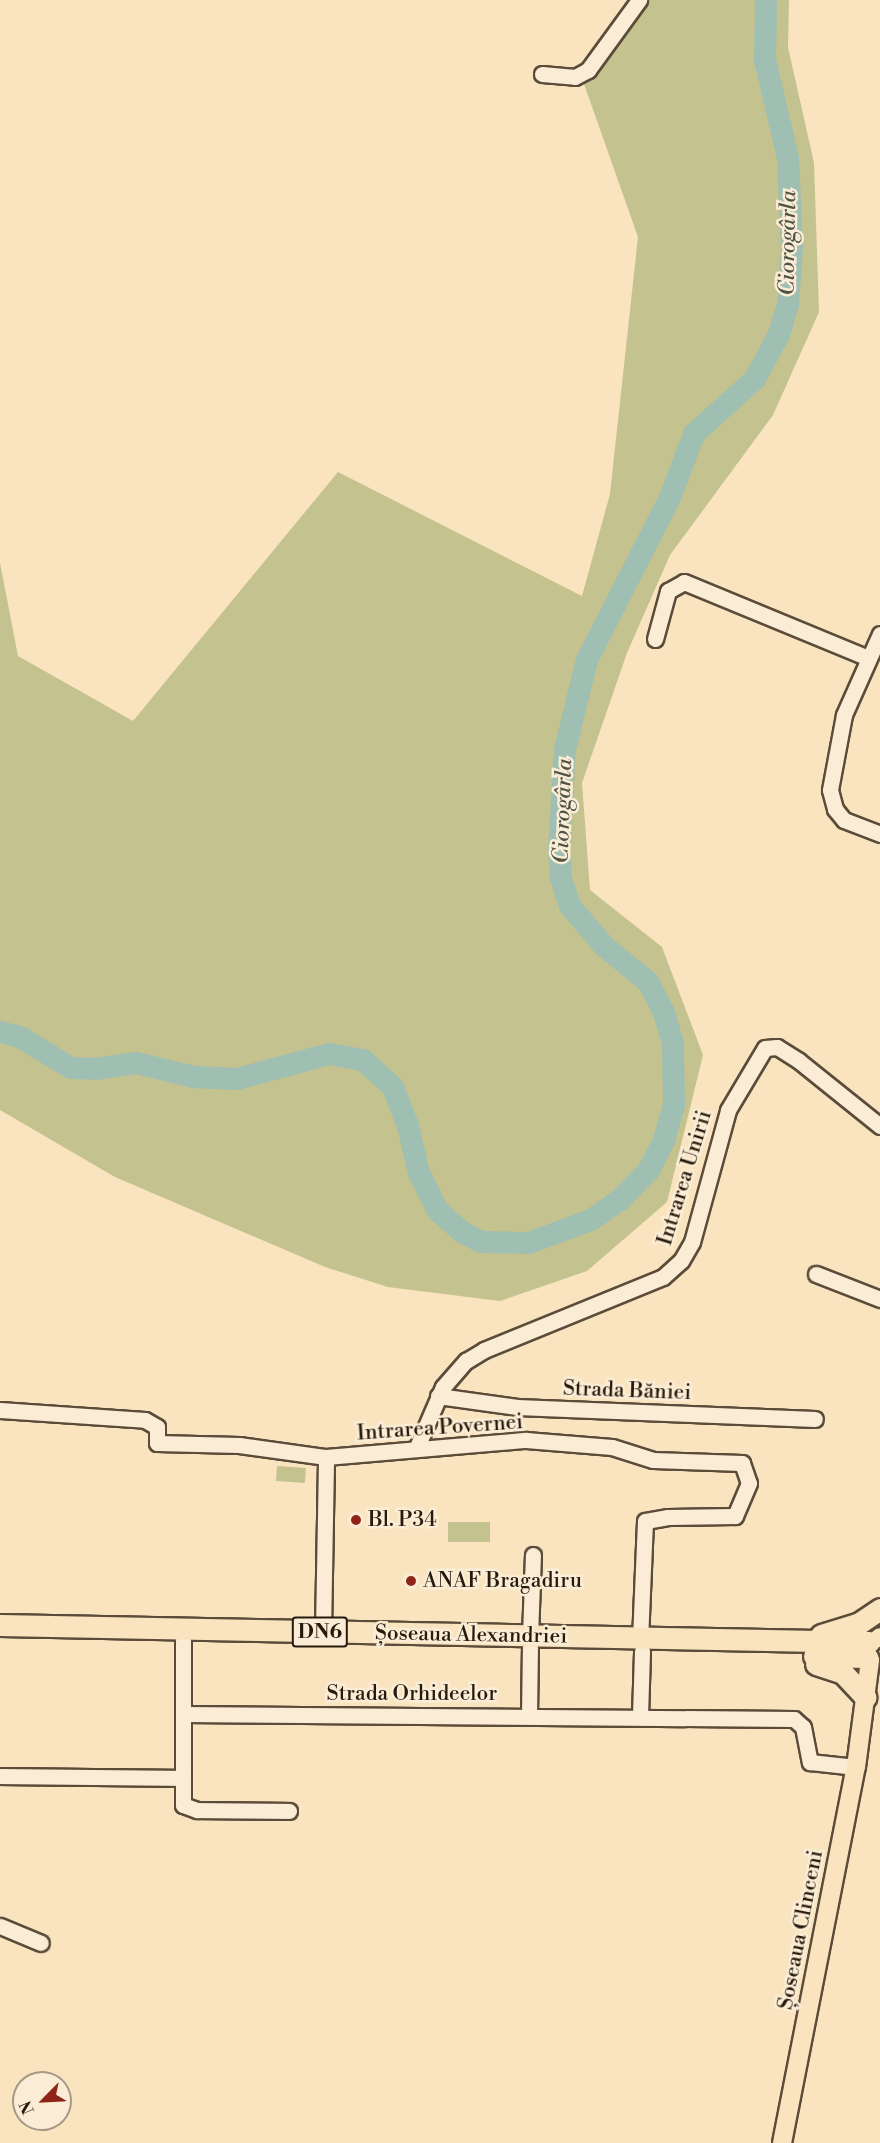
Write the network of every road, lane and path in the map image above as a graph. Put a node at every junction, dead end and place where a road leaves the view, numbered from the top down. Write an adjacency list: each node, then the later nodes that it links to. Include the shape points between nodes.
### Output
1 (639, 0): 2 (street, via 588,70 575,77)
2 (542, 74)
3 (880, 634): 5 (street)
4 (655, 639): 5 (street, via 668,591 684,582)
5 (868, 658): 6 (street, via 844,715 830,790 835,809 844,820)
6 (880, 834)
7 (880, 1126): 10 (street, Intrarea Unirii, via 799,1061 777,1047 765,1048 728,1110 692,1242 681,1262 663,1277 484,1350 459,1367)
8 (816, 1274): 9 (street)
9 (880, 1299)
10 (438, 1396): 12 (street, Strada Băniei, via 517,1407); 13 (street)
11 (0, 1410): 14 (street, Intrarea Povernei, via 145,1420 158,1427 157,1443 239,1445)
12 (815, 1419)
13 (417, 1447): 14 (street, Intrarea Povernei); 22 (street, Intrarea Povernei, via 526,1440 612,1447 653,1460 742,1464 749,1483 735,1516 645,1521)
14 (326, 1457): 18 (street)
15 (533, 1555): 21 (street)
16 (880, 1610): 23 (highway, via 858,1624)
17 (0, 1625): 18 (highway, Șoseaua Alexandriei / DN6)
18 (323, 1632): 21 (highway, Șoseaua Alexandriei / DN6)
19 (0, 1637): 20 (highway, Șoseaua Alexandriei / DN6)
20 (183, 1641): 21 (highway, Șoseaua Alexandriei / DN6); 26 (street)
21 (530, 1642): 22 (highway, Șoseaua Alexandriei / DN6); 27 (street)
22 (641, 1644): 23 (highway, Șoseaua Alexandriei / DN6); 28 (street)
23 (796, 1648): 24 (highway, Șoseaua Alexandriei / DN6); 25 (highway, via 843,1673)
24 (876, 1651): 25 (main road, Șoseaua Clinceni)
25 (872, 1697): 29 (main road, Șoseaua Clinceni, via 862,1724)
26 (183, 1714): 27 (street, Strada Orhideelor); 31 (street)
27 (529, 1716): 28 (street, Strada Orhideelor)
28 (640, 1716): 29 (street, Strada Orhideelor, via 794,1719 803,1726 810,1762)
29 (856, 1767): 35 (main road, Șoseaua Clinceni)
30 (0, 1776): 31 (street)
31 (182, 1778): 32 (street, via 181,1802 187,1808)
32 (289, 1811)
33 (0, 1926): 34 (street)
34 (41, 1943)
35 (782, 2143)

